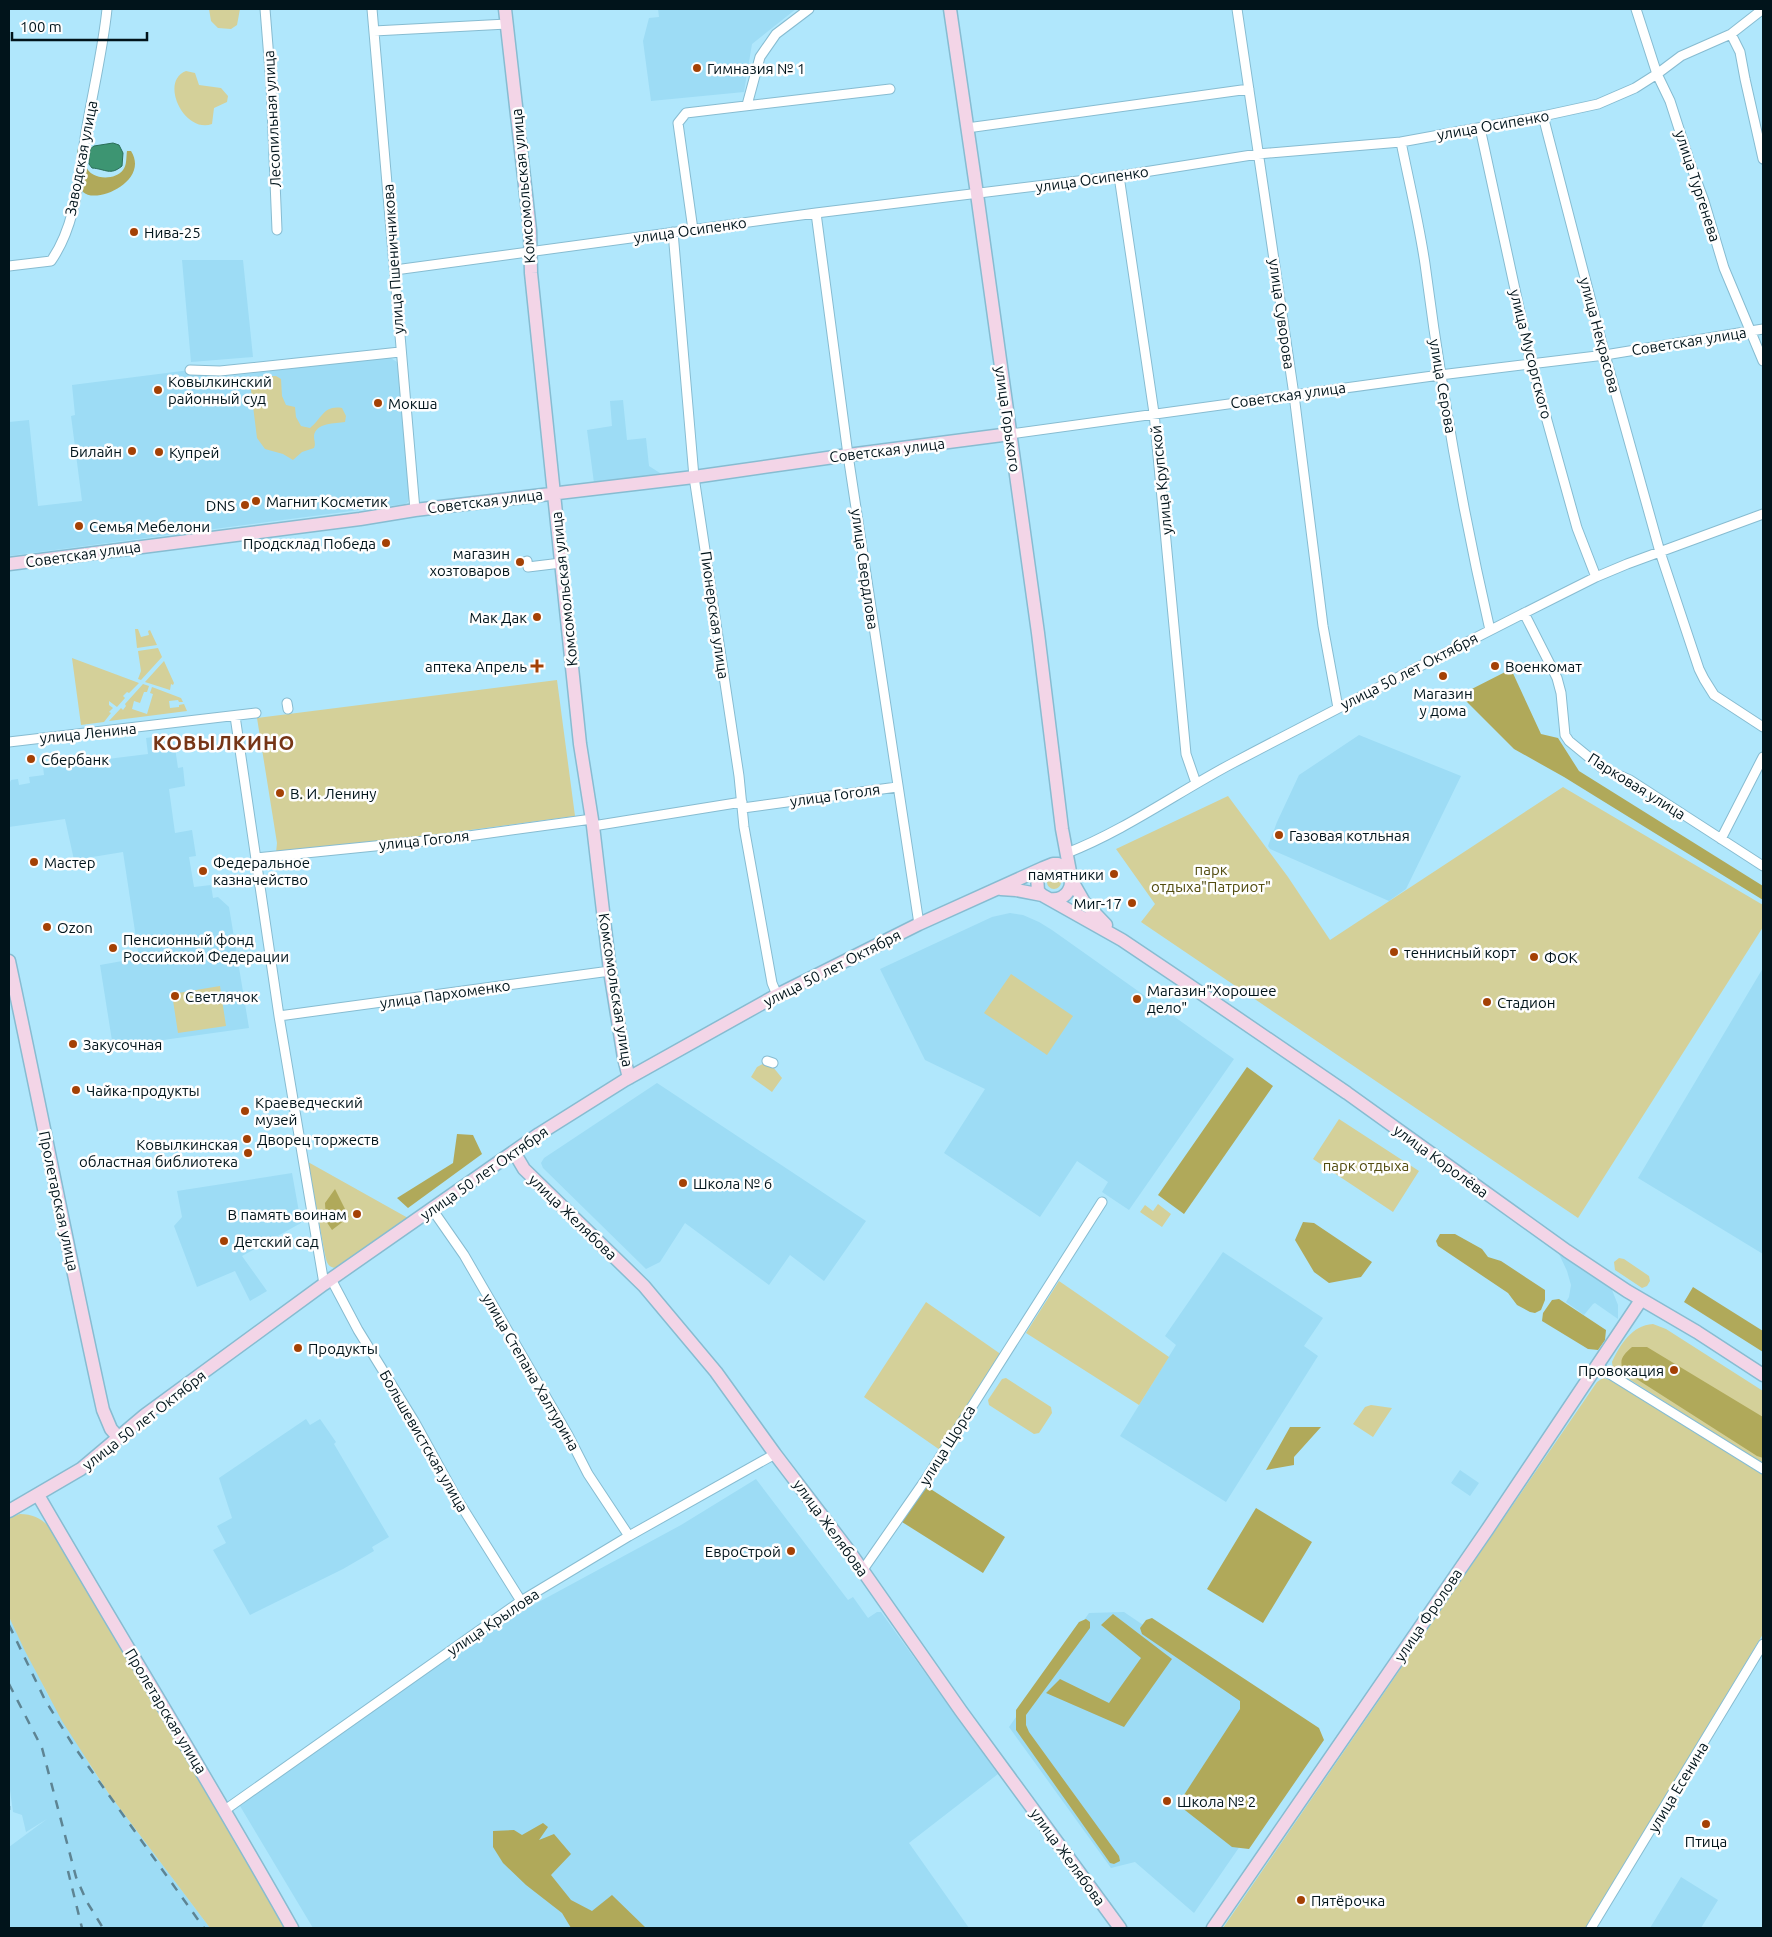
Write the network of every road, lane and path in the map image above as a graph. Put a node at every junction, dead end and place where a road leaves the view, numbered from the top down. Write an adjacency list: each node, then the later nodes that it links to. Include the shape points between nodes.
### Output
1 (107, 9): 30 (street, Заводская улица, via 70,219 51,261)
2 (265, 9): 26 (street, Лесопильная улица)
3 (372, 9): 11 (street, улица Пшеничникова)
4 (505, 9): 10 (street, Комсомольская улица)
5 (809, 9): 16 (street, via 776,34 760,57)
6 (950, 9): 18 (street, улица Горького)
7 (1236, 9): 15 (street, улица Суворова)
8 (1636, 9): 13 (street, улица Тургенева)
9 (1763, 9): 12 (street, улица Осипенко)
10 (507, 24): 11 (street); 29 (street, Комсомольская улица)
11 (374, 31): 31 (street, улица Пшеничникова)
12 (1731, 34): 13 (street, улица Осипенко, via 1681,56); 22 (street, via 1740,52)
13 (1657, 74): 17 (street, улица Осипенко, via 1635,88 1598,104); 33 (street, улица Тургенева, via 1670,101 1724,268)
14 (890, 89): 16 (street)
15 (1249, 89): 18 (street); 21 (street, улица Суворова)
16 (747, 105): 27 (street, via 686,113 678,123)
17 (1543, 116): 19 (street, улица Осипенко); 35 (street, улица Некрасова)
18 (967, 128): 24 (street, улица Горького)
19 (1480, 128): 20 (street, улица Осипенко); 37 (street, улица Мусоргского)
20 (1401, 142): 21 (street, улица Осипенко); 39 (street, улица Серова, via 1424,263)
21 (1258, 154): 23 (street, улица Осипенко); 40 (street, улица Суворова)
22 (1763, 159)
23 (1119, 176): 24 (street, улица Осипенко); 41 (street, улица Крупской)
24 (977, 194): 25 (street, улица Осипенко); 42 (street, улица Горького)
25 (816, 213): 27 (street, улица Осипенко); 43 (street, улица Свердлова)
26 (278, 230)
27 (692, 230): 28 (street, улица Осипенко)
28 (673, 232): 29 (street, улица Осипенко); 44 (street, Пионерская улица)
29 (530, 251): 31 (street, улица Осипенко); 45 (street, Комсомольская улица)
30 (9, 266)
31 (395, 270): 34 (street, улица Пшеничникова)
32 (1763, 329): 33 (street, Советская улица)
33 (1750, 331): 35 (street, Советская улица); 36 (street, улица Тургенева)
34 (400, 352): 38 (street, via 220,371); 46 (street, улица Пшеничникова)
35 (1605, 355): 37 (street, Советская улица); 48 (street, улица Некрасова)
36 (1763, 361)
37 (1531, 363): 39 (street, Советская улица); 52 (street, улица Мусоргского, via 1577,528)
38 (190, 370)
39 (1440, 375): 40 (street, Советская улица); 54 (street, улица Серова)
40 (1294, 395): 41 (street, Советская улица); 55 (street, улица Суворова, via 1323,626)
41 (1154, 413): 42 (street, Советская улица); 61 (street, улица Крупской, via 1186,754)
42 (1010, 434): 43 (street, Советская улица); 65 (street, улица Горького)
43 (848, 455): 44 (street, Советская улица); 62 (street, улица Свердлова)
44 (694, 478): 45 (street, Советская улица); 63 (street, Пионерская улица)
45 (554, 493): 46 (street, Советская улица); 50 (street, Комсомольская улица)
46 (414, 510): 51 (street, Советская улица)
47 (1763, 514): 48 (street, улица 50 лет Октября)
48 (1660, 552): 52 (street, улица 50 лет Октября); 58 (street, via 1704,680 1714,695)
49 (525, 562): 50 (street, via 528,567)
50 (561, 563): 64 (street, Комсомольская улица, via 580,744)
51 (9, 564)
52 (1596, 577): 53 (street, улица 50 лет Октября)
53 (1524, 613): 54 (street, улица 50 лет Октября); 66 (street, Парковая улица, via 1558,678 1565,735 1569,741 1602,768 1630,780)
54 (1490, 630): 55 (street, улица 50 лет Октября)
55 (1338, 708): 61 (street, улица 50 лет Октября)
56 (256, 713): 57 (street, улица Ленина)
57 (236, 716): 59 (street, улица Ленина); 68 (street, Большевистская улица)
58 (1763, 727)
59 (9, 742)
60 (1763, 757): 66 (street)
61 (1196, 783): 67 (street, улица 50 лет Октября)
62 (897, 786): 63 (street, улица Гоголя); 74 (street, улица Свердлова)
63 (742, 805): 64 (street, улица Гоголя); 78 (street, Пионерская улица, via 772,983)
64 (592, 823): 68 (street, улица Гоголя); 77 (street, Комсомольская улица)
65 (1062, 829): 67 (street, улица Горького); 70 (street, улица Горького, via 1060,853)
66 (1721, 839): 69 (street, Парковая улица)
67 (1067, 854): 71 (street, улица Горького)
68 (256, 858): 79 (street, Большевистская улица)
69 (1763, 866)
70 (1045, 867): 71 (street, via 1053,864 1062,866); 72 (street, улица 50 лет Октября); 73 (street, via 1037,881 1038,891)
71 (1072, 879): 73 (street, via 1067,894 1059,899); 75 (street, улица Королёва, via 1084,902)
72 (993, 890): 73 (street, улица 50 лет Октября, via 1016,890); 74 (street, улица 50 лет Октября)
73 (1046, 897): 75 (street, улица Королёва)
74 (919, 924): 78 (street, улица 50 лет Октября)
75 (1122, 940): 85 (street, улица Королёва, via 1347,1093)
76 (9, 961): 88 (street, Пролетарская улица, via 103,1410)
77 (610, 971): 79 (street, улица Пархоменко); 80 (street, Комсомольская улица)
78 (777, 995): 80 (street, улица 50 лет Октября)
79 (279, 1016): 84 (street, Большевистская улица)
80 (630, 1078): 81 (street, улица 50 лет Октября)
81 (514, 1152): 83 (street, улица 50 лет Октября); 89 (street, улица Желябова, via 524,1168 650,1293 716,1372)
82 (1102, 1202): 94 (street, улица Щорса, via 926,1479)
83 (432, 1209): 84 (street, улица 50 лет Октября); 93 (street, улица Степана Халтурина, via 464,1255 588,1474)
84 (327, 1282): 88 (street, улица 50 лет Октября); 95 (street, Большевистская улица, via 414,1421 457,1500)
85 (1641, 1300): 86 (street, улица Фролова); 87 (street, улица Королёва)
86 (1597, 1366): 90 (street); 100 (street, улица Фролова)
87 (1763, 1375)
88 (119, 1438): 91 (street, улица 50 лет Октября, via 81,1470)
89 (775, 1454): 93 (street, улица Крылова); 94 (street, улица Желябова)
90 (1763, 1469)
91 (38, 1495): 92 (street, улица 50 лет Октября); 97 (street, Пролетарская улица)
92 (9, 1512)
93 (629, 1536): 95 (street, улица Крылова)
94 (862, 1571): 99 (street, улица Желябова)
95 (521, 1600): 97 (street, улица Крылова)
96 (1763, 1644): 101 (street, улица Есенина)
97 (225, 1810): 98 (street, Пролетарская улица)
98 (292, 1928)
99 (1120, 1928)
100 (1213, 1928)
101 (1591, 1928)

